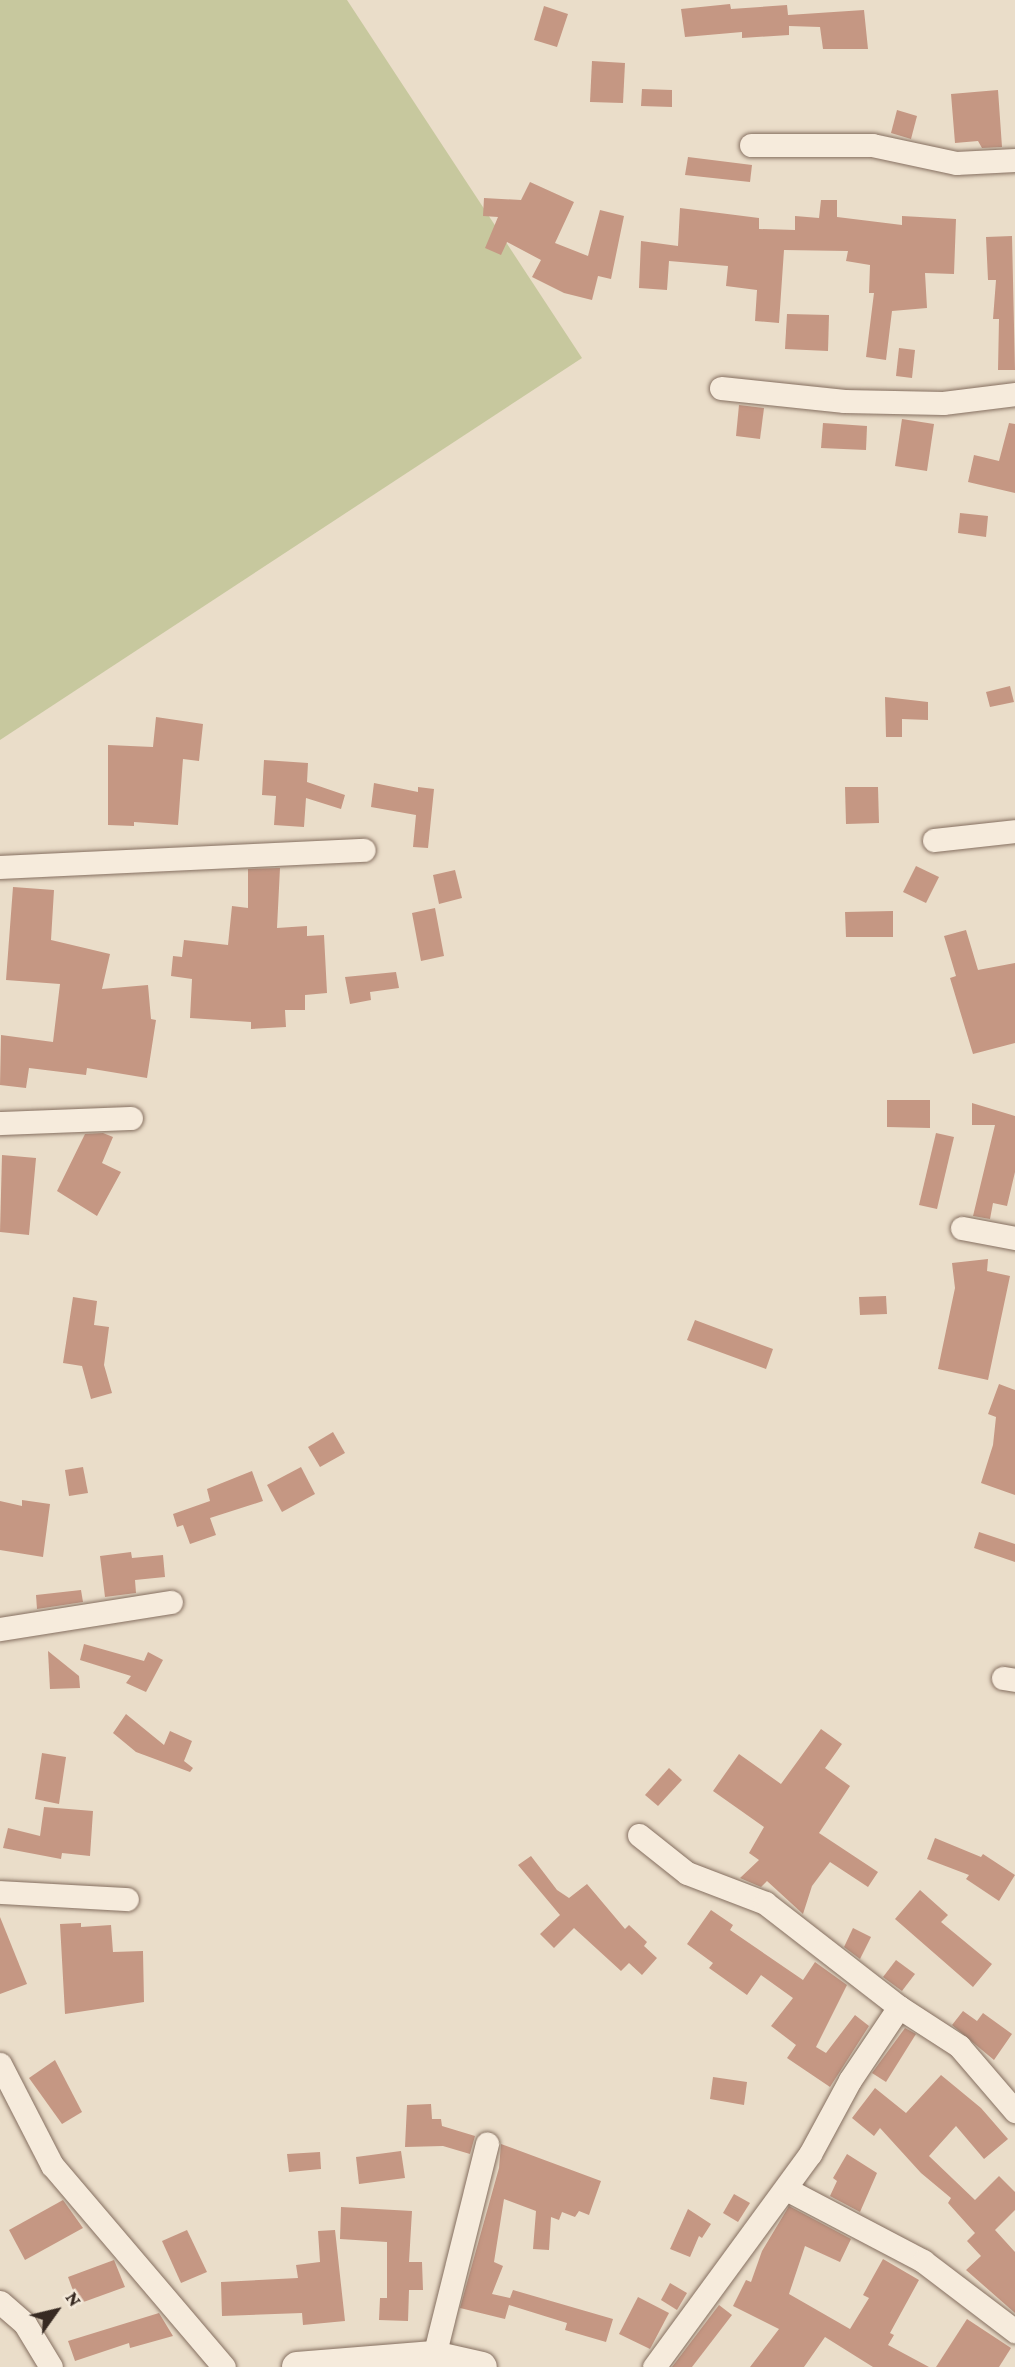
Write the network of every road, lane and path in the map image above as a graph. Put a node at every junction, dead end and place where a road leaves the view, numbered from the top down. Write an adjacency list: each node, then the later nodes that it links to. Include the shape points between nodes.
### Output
1 (751, 145): 2 (street, via 872,145 956,163)
2 (1015, 160)
3 (721, 388): 4 (street, via 844,401 943,403)
4 (1015, 394)
5 (1015, 831): 6 (street)
6 (934, 840)
7 (364, 850): 8 (street)
8 (0, 867)
9 (131, 1118): 10 (street)
10 (0, 1123)
11 (962, 1228): 12 (street)
12 (1015, 1238)
13 (170, 1602): 14 (street)
14 (0, 1629)
15 (639, 1835): 18 (street, via 687,1873 765,1903)
16 (0, 1892): 17 (street)
17 (127, 1899)
18 (899, 2007): 20 (street, via 959,2046); 22 (street)
19 (0, 2064): 27 (street, via 52,2165)
20 (1015, 2111)
21 (487, 2143): 25 (street)
22 (786, 2189): 24 (street, via 923,2261); 30 (street)
23 (0, 2302): 26 (street, via 25,2324)
24 (1015, 2331)
25 (426, 2360): 28 (street); 29 (street)
26 (51, 2367)
27 (224, 2367)
28 (297, 2367)
29 (482, 2367)
30 (654, 2367)

